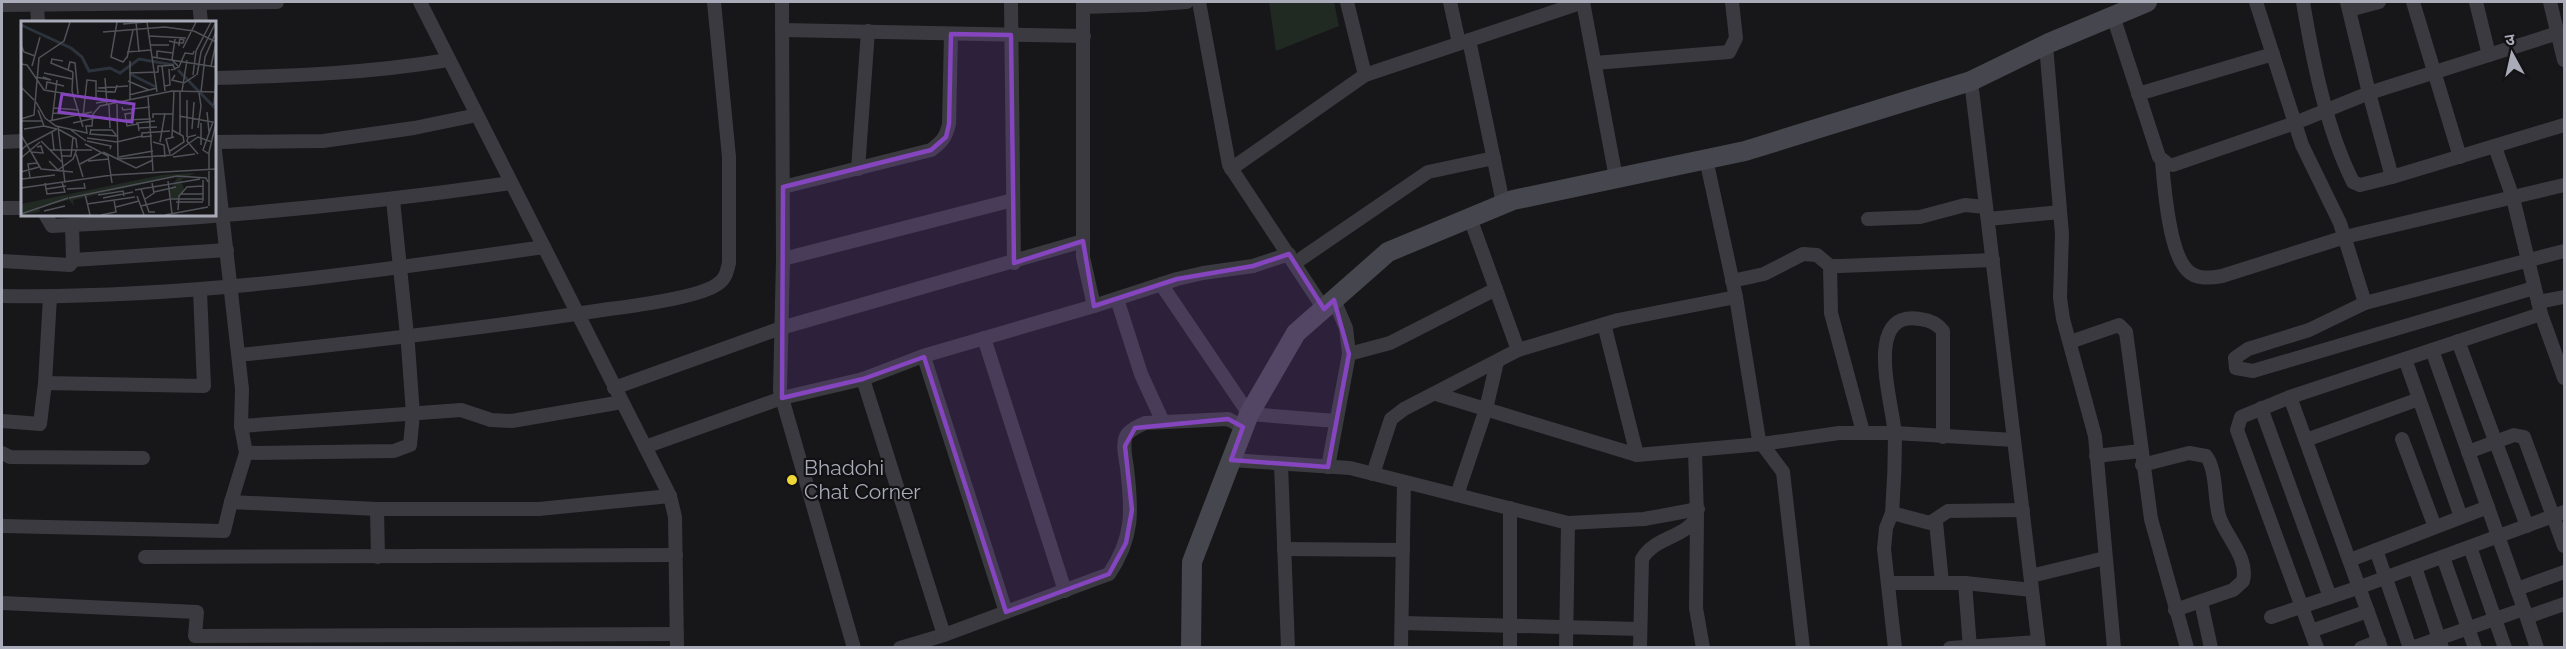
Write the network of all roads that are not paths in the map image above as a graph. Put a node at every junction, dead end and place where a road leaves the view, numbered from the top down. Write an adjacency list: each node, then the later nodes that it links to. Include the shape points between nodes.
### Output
1 (178, 2): 21 (street); 22 (street)
2 (240, 2): 3 (street); 22 (street)
3 (277, 2)
4 (420, 2): 41 (street)
5 (714, 2): 111 (street, via 729,157 726,275 710,289 653,303)
6 (782, 2): 31 (street)
7 (1011, 2): 34 (street)
8 (1187, 2): 23 (street)
9 (1198, 2): 64 (street)
10 (1347, 2): 45 (street)
11 (1450, 2): 37 (street)
12 (1732, 2): 43 (street, via 1736,38 1729,52)
13 (2147, 2): 28 (main road)
14 (2256, 2): 39 (street)
15 (2303, 2): 50 (street)
16 (2379, 2): 27 (street)
17 (2413, 2): 44 (street)
18 (2476, 2): 40 (street)
19 (2550, 2): 36 (street)
20 (80, 3): 21 (street); 26 (street)
21 (136, 3)
22 (199, 3): 30 (street)
23 (1144, 3): 24 (street)
24 (1083, 4): 35 (street)
25 (2, 5): 26 (street)
26 (37, 5): 29 (street)
27 (2348, 6): 48 (street)
28 (2113, 16): 38 (main road); 49 (street)
29 (38, 21)
30 (201, 21)
31 (782, 30): 32 (street); 69 (street)
32 (868, 31): 33 (street); 63 (street)
33 (951, 34): 34 (street); 63 (street, via 946,136 932,150)
34 (1011, 35): 35 (street); 72 (street)
35 (1084, 36): 84 (street)
36 (2561, 37): 40 (street); 42 (street)
37 (1464, 42): 43 (street, via 1583,2); 45 (street); 59 (street)
38 (2052, 42): 47 (main road); 76 (street)
39 (2273, 54): 49 (street); 52 (street)
40 (2489, 55): 44 (street)
41 (448, 60): 46 (street, via 387,70); 51 (street)
42 (2565, 60)
43 (1595, 63): 66 (street)
44 (2435, 72): 48 (street); 58 (street)
45 (1365, 75): 64 (street)
46 (216, 78)
47 (1971, 81): 61 (main road, via 1745,151); 77 (street)
48 (2369, 93): 50 (street); 65 (street)
49 (2139, 94): 62 (street)
50 (2328, 109): 52 (street); 65 (street, via 2355,185)
51 (477, 115): 56 (street, via 323,141); 67 (street)
52 (2295, 123): 62 (street, via 2184,162 2173,165); 83 (street)
53 (2565, 124): 57 (street)
54 (21, 141): 55 (street)
55 (2, 142)
56 (216, 142)
57 (2495, 147): 58 (street); 70 (street)
58 (2460, 157): 65 (street)
59 (1494, 158): 73 (street); 88 (street, via 1428,172)
60 (216, 159): 79 (street)
61 (1706, 159): 66 (main road); 97 (street)
62 (2162, 161): 83 (street, via 2179,258 2187,271 2196,276 2222,276)
63 (858, 169): 69 (street)
64 (1231, 169): 88 (street)
65 (2391, 177)
66 (1616, 178): 73 (main road)
67 (511, 183): 71 (street); 85 (street)
68 (2565, 186): 70 (street)
69 (783, 187): 89 (street)
70 (2513, 198): 83 (street); 92 (street)
71 (393, 200): 79 (street); 96 (street)
72 (1013, 200): 89 (street); 94 (street)
73 (1503, 203): 80 (main road)
74 (2, 208): 75 (street)
75 (21, 208)
76 (2060, 212): 77 (street); 117 (street, via 2060,298)
77 (1987, 213): 81 (street, via 1965,205 1920,217); 91 (street)
78 (46, 216): 82 (street, via 52,226)
79 (223, 217): 82 (street); 86 (street)
80 (1470, 218): 100 (street); 109 (main road, via 1388,252)
81 (1868, 219)
82 (72, 225): 90 (street)
83 (2345, 237): 108 (street)
84 (1083, 241): 94 (street); 110 (street)
85 (543, 247): 96 (street); 111 (street)
86 (227, 250): 90 (street); 99 (street)
87 (2565, 251): 92 (street)
88 (1292, 258): 98 (street); 109 (street)
89 (783, 259): 113 (street)
90 (73, 260): 93 (street, via 70,265)
91 (1993, 260): 95 (street); 146 (street)
92 (2527, 260): 107 (street); 108 (street)
93 (2, 261)
94 (1014, 263): 113 (street)
95 (1834, 266): 97 (street, via 1816,255 1803,254 1764,274); 142 (street, via 1831,313)
96 (400, 268): 99 (street); 114 (street)
97 (1732, 281): 104 (street)
98 (1161, 284): 106 (street); 137 (street)
99 (231, 286): 101 (street); 121 (street)
100 (1496, 289): 118 (street); 120 (street, via 1390,343)
101 (200, 291): 103 (street); 127 (street, via 204,386)
102 (2, 296): 103 (street)
103 (50, 297): 127 (street)
104 (1736, 297): 112 (street); 149 (street)
105 (2565, 297): 107 (street)
106 (1117, 299): 110 (street); 139 (street, via 1141,374)
107 (2538, 301): 108 (street, via 2264,368 2236,368 2235,358 2248,349 2309,330); 116 (street); 125 (street)
108 (2365, 303)
109 (1329, 304): 120 (street, via 1346,328); 137 (main road, via 1296,333)
110 (1094, 306): 115 (street)
111 (578, 314): 114 (street); 128 (street)
112 (1604, 324): 118 (street); 155 (street)
113 (781, 328): 128 (street); 131 (street)
114 (407, 338): 121 (street); 136 (street)
115 (984, 338): 122 (street); 201 (street)
116 (2458, 341): 119 (street); 148 (street)
117 (2070, 342): 156 (street); 158 (street, via 2119,326 2124,328)
118 (1518, 350): 124 (street)
119 (2432, 350): 123 (street); 152 (street)
120 (1349, 354): 140 (street)
121 (239, 355): 141 (street)
122 (924, 357): 126 (street); 209 (street)
123 (2405, 359): 130 (street); 132 (street)
124 (1497, 362): 129 (street); 135 (street)
125 (2565, 378)
126 (863, 379): 131 (street); 219 (street)
127 (45, 383): 138 (street, via 40,424)
128 (614, 387): 133 (street)
129 (1436, 394): 135 (street); 162 (street, via 1391,419)
130 (2290, 397): 134 (street); 147 (street)
131 (782, 398): 150 (street); 226 (street)
132 (2419, 399): 147 (street); 174 (street)
133 (622, 402): 136 (street, via 512,421 491,420 461,410); 150 (street)
134 (2261, 408): 202 (street); 206 (street, via 2241,417 2237,430)
135 (1486, 409): 155 (street); 164 (street)
136 (413, 414): 141 (street); 154 (street, via 411,441 400,450)
137 (1246, 420): 139 (street); 140 (street); 159 (main road)
138 (2, 421)
139 (1163, 422): 201 (street, via 1145,423 1126,435 1132,510 1120,557 1109,574)
140 (1336, 422): 161 (street)
141 (241, 426): 154 (street)
142 (1863, 432): 143 (street); 149 (street)
143 (1895, 433): 144 (street); 144 (street, via 1887,398 1886,346 1894,323 1908,317 1933,322 1942,331); 172 (street)
144 (1943, 437): 146 (street)
145 (2402, 439): 179 (street)
146 (2014, 440): 170 (street)
147 (2306, 440): 191 (street)
148 (2496, 442): 152 (street); 173 (street, via 2514,435 2524,437); 178 (street)
149 (1762, 444): 151 (street); 235 (street, via 1783,472)
150 (645, 447): 165 (street)
151 (1695, 450): 155 (street); 171 (street)
152 (2468, 452): 167 (street)
153 (2, 453): 157 (street, via 10,457)
154 (246, 453): 166 (street)
155 (1637, 455)
156 (2096, 456): 158 (street); 190 (street)
157 (143, 458)
158 (2141, 458): 203 (street, via 2197,453 2208,459 2219,517 2245,575 2234,590); 207 (street, via 2151,519)
159 (1231, 460): 160 (street); 228 (main road, via 1192,562)
160 (1281, 464): 161 (street); 183 (street)
161 (1328, 467): 162 (street)
162 (1373, 474): 163 (street)
163 (1404, 482): 164 (street); 184 (street)
164 (1456, 495): 168 (street)
165 (670, 496): 169 (street, via 539,509); 186 (street)
166 (231, 502): 169 (street); 177 (street, via 224,531)
167 (2488, 507): 174 (street); 180 (street)
168 (1510, 508): 176 (street); 214 (street)
169 (377, 509): 188 (street)
170 (2023, 510): 175 (street, via 1948,511); 198 (street)
171 (1697, 513): 176 (street); 217 (street, via 1687,528 1647,550 1642,559); 234 (street, via 1696,608)
172 (1892, 513): 175 (street); 195 (street, via 1884,549)
173 (2559, 514): 178 (street); 181 (street)
174 (2461, 517): 179 (street)
175 (1936, 522): 196 (street)
176 (1568, 523): 215 (street)
177 (2, 526)
178 (2527, 526): 180 (street)
179 (2435, 527): 185 (street)
180 (2498, 537): 182 (street); 200 (street)
181 (2565, 546)
182 (2470, 547): 189 (street); 212 (street)
183 (1284, 549): 184 (street); 229 (street)
184 (1403, 550): 213 (street)
185 (2376, 550): 191 (street); 194 (street)
186 (676, 555): 188 (street); 220 (street)
187 (145, 557): 188 (street)
188 (378, 557)
189 (2443, 557): 192 (street); 216 (street)
190 (2104, 558): 198 (street); 238 (street)
191 (2350, 560): 199 (street)
192 (2415, 567): 194 (street); 221 (street)
193 (2565, 572): 200 (street)
194 (2385, 578): 199 (street); 243 (street)
195 (1890, 583): 196 (street); 236 (street)
196 (1942, 583): 197 (street)
197 (1965, 583): 198 (street); 224 (street)
198 (2031, 583): 223 (street)
199 (2360, 587): 202 (street); 208 (street)
200 (2517, 589): 210 (street)
201 (1065, 591): 209 (street)
202 (2330, 597): 206 (street)
203 (2201, 602): 207 (street); 240 (street)
204 (2, 603): 220 (street, via 197,612 195,636)
205 (2565, 604): 210 (street)
206 (2302, 606): 211 (street); 218 (street)
207 (2175, 610): 239 (street)
208 (2368, 611): 218 (street); 222 (street)
209 (1006, 612): 219 (street)
210 (2525, 613): 212 (street); 246 (street)
211 (2271, 617)
212 (2494, 619): 216 (street); 245 (street)
213 (1402, 623): 214 (street); 225 (street)
214 (1510, 626): 215 (street); 231 (street)
215 (1565, 627): 217 (street); 232 (street)
216 (2468, 628): 221 (street); 244 (street)
217 (1640, 629): 233 (street)
218 (2311, 631): 241 (street)
219 (944, 635): 227 (street)
220 (677, 641)
221 (2440, 643): 243 (street)
222 (2380, 644): 242 (street)
223 (2039, 645): 224 (street)
224 (1969, 646): 237 (street)
225 (1401, 647): 230 (street)
226 (854, 648)
227 (900, 648)
228 (1191, 648)
229 (1288, 648)
230 (1396, 648)
231 (1510, 648)
232 (1566, 648)
233 (1640, 648)
234 (1703, 648)
235 (1803, 648)
236 (1895, 648)
237 (1950, 648)
238 (2114, 648)
239 (2187, 648)
240 (2211, 648)
241 (2317, 648)
242 (2361, 648)
243 (2410, 648)
244 (2475, 648)
245 (2505, 648)
246 (2537, 648)

